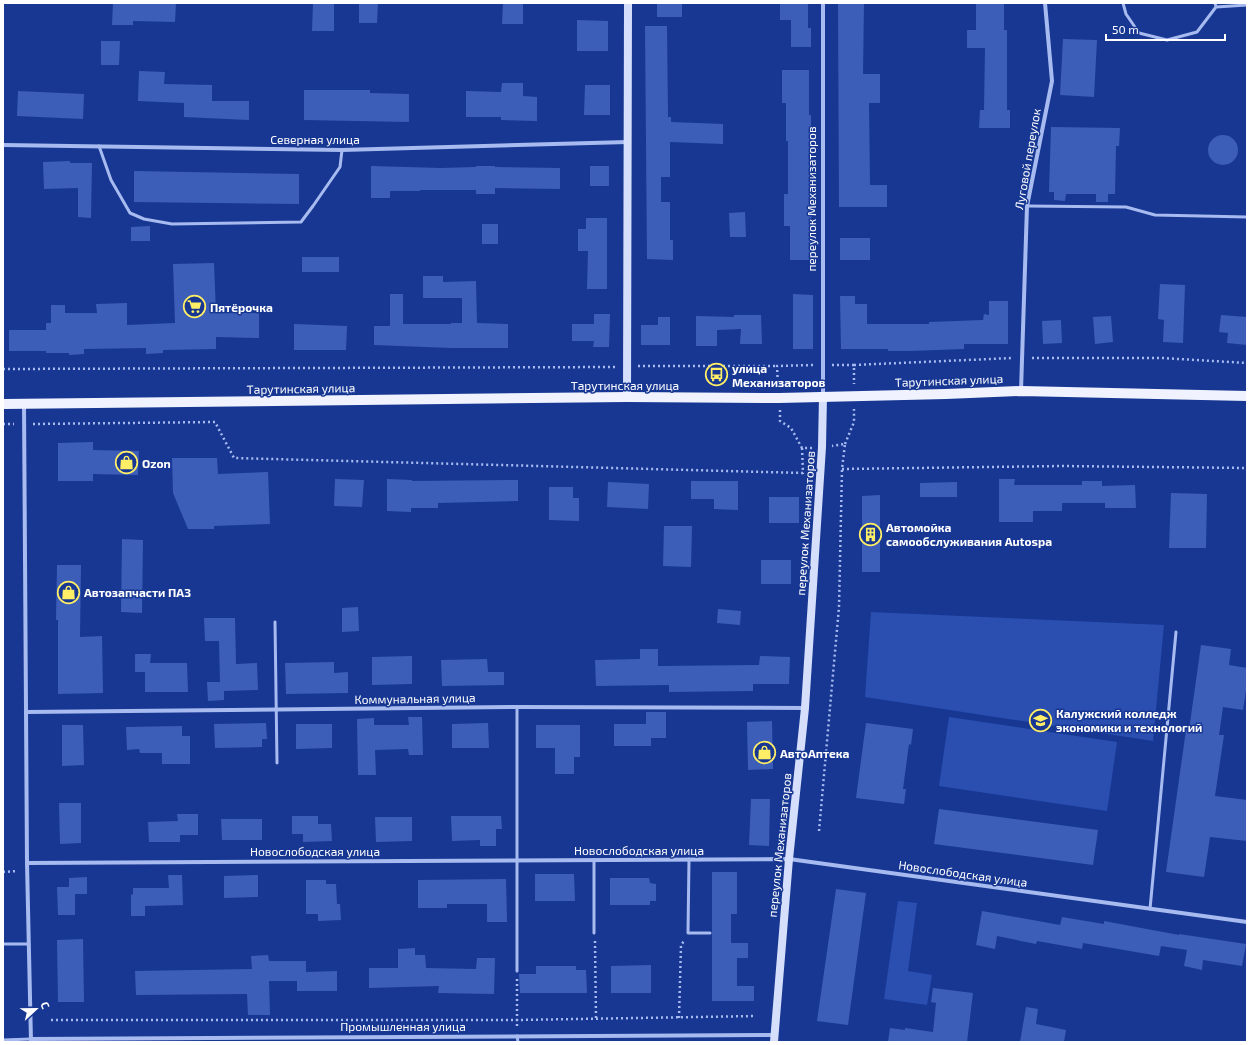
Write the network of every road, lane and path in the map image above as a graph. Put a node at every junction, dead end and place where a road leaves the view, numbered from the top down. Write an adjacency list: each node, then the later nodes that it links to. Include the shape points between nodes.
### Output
1 (628, 3): 8 (street)
2 (823, 3): 21 (street, переулок Механизаторов)
3 (1046, 3): 12 (street, Луговой переулок, via 1052,80)
4 (1123, 3): 7 (lane, via 1126,14 1139,33 1167,40 1197,32)
5 (1216, 3): 7 (lane)
6 (1247, 5): 7 (lane)
7 (1216, 7)
8 (628, 142): 11 (street, Северная улица); 17 (street)
9 (3, 145): 10 (street, Северная улица)
10 (99, 146): 11 (street, Северная улица); 11 (lane, via 111,180 130,213 144,219 172,224 301,222 340,167)
11 (342, 150)
12 (1027, 206): 13 (lane, via 1126,207 1156,215); 14 (street, Луговой переулок)
13 (1247, 217)
14 (1022, 358): 15 (path, via 1162,358); 16 (path); 20 (street, Луговой переулок)
15 (1247, 363)
16 (854, 365)
17 (627, 366): 18 (path); 19 (path); 23 (street)
18 (777, 366)
19 (3, 369)
20 (1021, 391): 21 (main road, Тарутинская улица); 22 (main road, Тарутинская улица)
21 (823, 396): 23 (main road, Тарутинская улица); 27 (street, переулок Механизаторов)
22 (1247, 396)
23 (626, 397): 25 (main road, Тарутинская улица)
24 (3, 404): 25 (main road, Тарутинская улица)
25 (24, 404): 26 (street)
26 (24, 424): 27 (path, via 214,422 234,458 803,472 802,448); 35 (street)
27 (822, 447): 29 (path, via 845,444); 33 (street, переулок Механизаторов)
28 (1247, 468): 29 (path, via 1062,466)
29 (842, 469): 37 (path, via 839,607)
30 (274, 622): 34 (lane)
31 (1176, 632): 45 (lane)
32 (517, 707): 33 (street, Коммунальная улица); 34 (street, Коммунальная улица); 39 (lane)
33 (805, 708): 38 (street, переулок Механизаторов)
34 (276, 709): 35 (street, Коммунальная улица); 36 (lane)
35 (26, 712): 42 (street)
36 (277, 763)
37 (819, 831)
38 (789, 859): 41 (street, Новослободская улица); 45 (street, Новослободская улица); 59 (street, переулок Механизаторов)
39 (518, 860): 40 (street, Новослободская улица); 42 (street, Новослободская улица); 52 (lane)
40 (594, 860): 41 (street, Новослободская улица); 47 (lane)
41 (689, 860): 48 (lane)
42 (27, 863): 43 (street)
43 (27, 870): 44 (path); 51 (street)
44 (3, 872)
45 (1150, 909): 46 (street, Новослободская улица)
46 (1247, 922)
47 (594, 933): 55 (path)
48 (688, 933): 49 (lane); 54 (path, via 681,945)
49 (710, 933)
50 (3, 944): 51 (lane)
51 (28, 944): 62 (street)
52 (517, 971): 57 (path)
53 (756, 1016): 54 (path)
54 (679, 1018): 55 (path)
55 (596, 1019): 57 (path)
56 (51, 1020): 57 (path)
57 (516, 1020): 58 (path)
58 (517, 1036): 59 (street, Промышленная улица); 61 (street, Промышленная улица); 63 (lane)
59 (775, 1038)
60 (3, 1040): 62 (lane)
61 (266, 1040): 62 (street, Промышленная улица)
62 (31, 1041)
63 (518, 1042)

